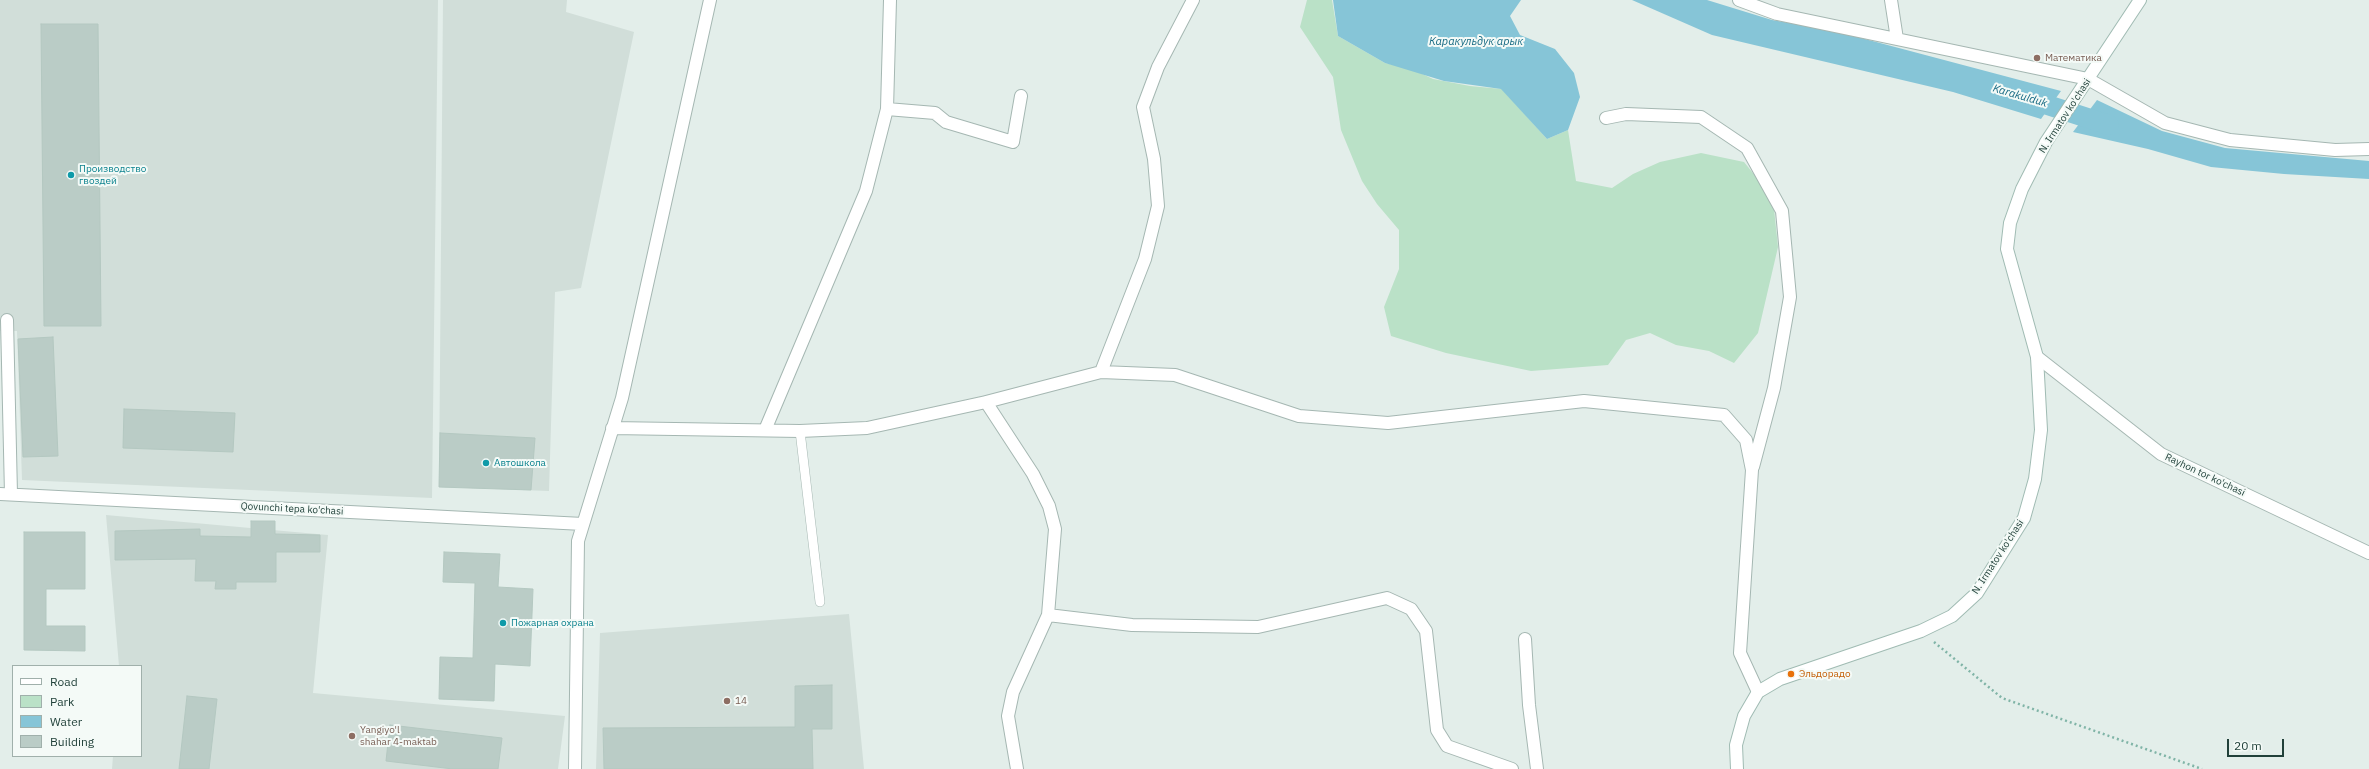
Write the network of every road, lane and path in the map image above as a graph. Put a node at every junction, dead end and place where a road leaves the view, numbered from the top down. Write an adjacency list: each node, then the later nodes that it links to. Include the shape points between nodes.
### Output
1 (710, 0): 17 (street, via 622,398)
2 (890, 0): 10 (street)
3 (1193, 0): 15 (street, via 1158,67 1143,107 1154,159 1158,206 1145,259)
4 (1739, 0): 7 (street, via 1777,14)
5 (1891, 0): 7 (street)
6 (2140, 0): 8 (street, N. Irmatov ko'chasi)
7 (1897, 40): 8 (street)
8 (2088, 79): 12 (street, via 2165,123 2230,140 2336,150); 14 (street, N. Irmatov ko'chasi, via 2046,142 2010,223 2007,249)
9 (1021, 96): 10 (street, via 1013,142 946,122 936,113)
10 (887, 109): 18 (street, via 866,190)
11 (1606, 118): 20 (street, via 1626,114 1701,117 1747,148 1782,211 1790,297 1774,388)
12 (2369, 149)
13 (7, 320): 21 (street)
14 (2037, 357): 23 (street, Rayhon tor ko'chasi, via 2161,454); 26 (street, N. Irmatov ko'chasi, via 2041,430 2035,479 2024,518 1977,593 1952,616)
15 (1101, 372): 16 (street); 20 (street, via 1175,374 1299,416 1388,423 1584,401 1724,415 1746,440)
16 (986, 402): 19 (street, via 866,428); 25 (street, via 1032,474 1049,506 1055,529)
17 (612, 428): 18 (street); 22 (street)
18 (765, 430): 19 (street)
19 (800, 431): 24 (lane)
20 (1752, 470): 28 (street, via 1740,653)
21 (5, 494): 22 (street, Qovunchi tepa ko'chasi)
22 (583, 524): 29 (street, via 578,541)
23 (2369, 553)
24 (820, 602)
25 (1048, 615): 30 (street, via 1013,692 1009,710); 31 (street, via 1132,625 1258,627 1387,598 1411,609 1426,630 1437,730 1447,746)
26 (1920, 631): 28 (street, N. Irmatov ko'chasi, via 1780,679); 34 (path, via 2002,698)
27 (1525, 639): 32 (street, via 1529,706)
28 (1758, 692): 33 (street, N. Irmatov ko'chasi, via 1744,716 1736,745)
29 (575, 769)
30 (1017, 769)
31 (1512, 769)
32 (1537, 769)
33 (1737, 769)
34 (2202, 769)

